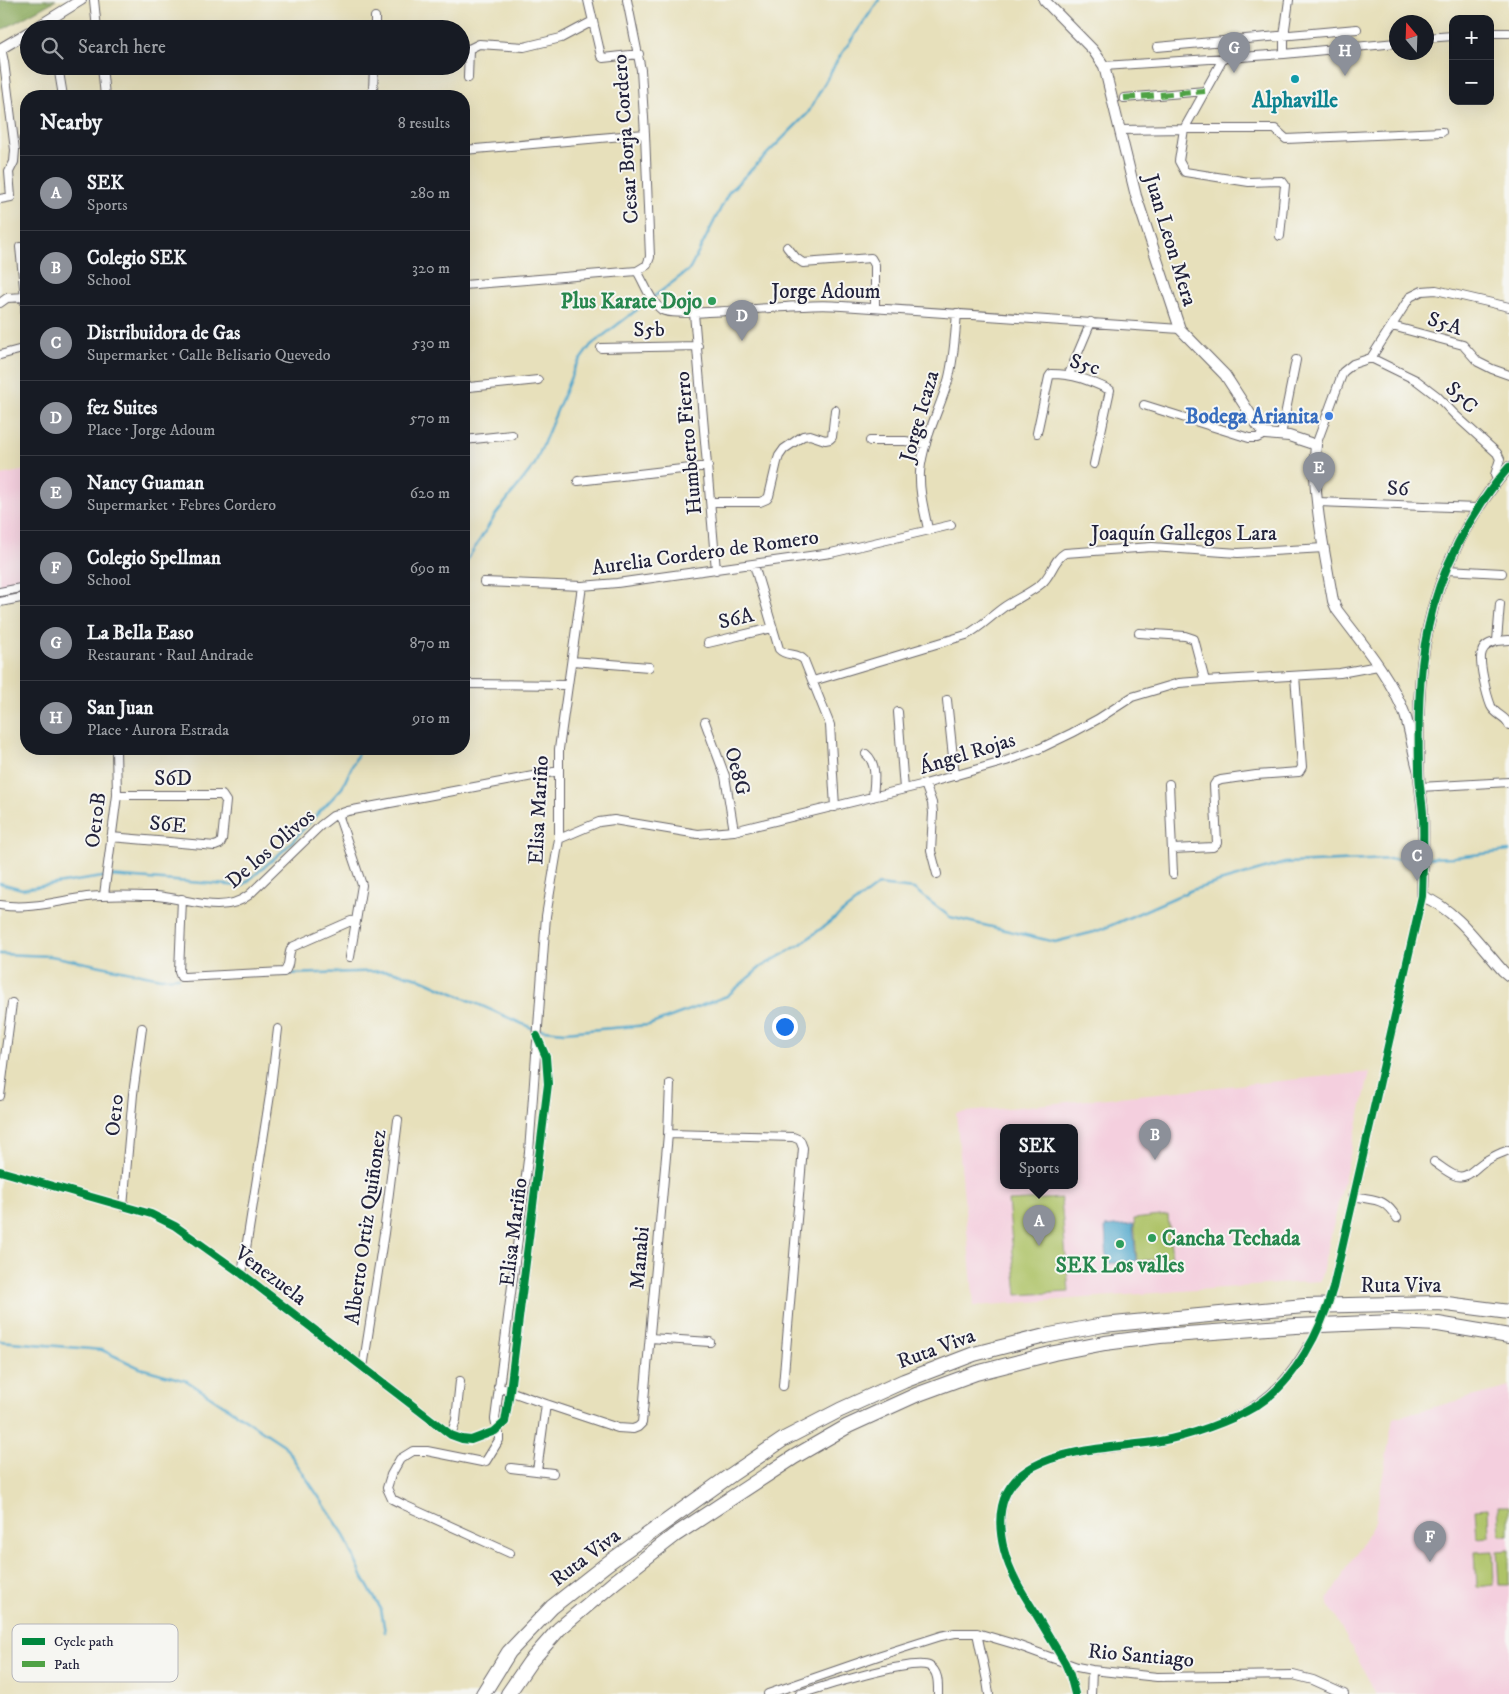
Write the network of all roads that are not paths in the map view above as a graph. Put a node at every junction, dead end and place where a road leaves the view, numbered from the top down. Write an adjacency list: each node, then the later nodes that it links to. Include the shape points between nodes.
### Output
1 (81, 0): 8 (street)
2 (94, 0): 9 (street)
3 (588, 0): 11 (street)
4 (626, 0): 23 (street, Cesar Borja Cordero)
5 (1044, 0): 26 (street, Juan Leon Mera, via 1093,50)
6 (1289, 0): 15 (street)
7 (376, 16): 10 (street)
8 (56, 20)
9 (96, 20)
10 (376, 20)
11 (593, 21): 20 (street, via 561,38 524,47 479,44); 23 (street, via 603,58)
12 (1357, 29): 15 (street)
13 (1494, 33): 14 (street)
14 (1509, 34)
15 (1284, 36): 21 (street); 24 (street)
16 (1449, 36): 18 (street)
17 (20, 37): 22 (street)
18 (1434, 37)
19 (1389, 43): 24 (street)
20 (470, 47)
21 (1157, 47)
22 (1, 48): 42 (street, via 15,157 10,172 11,197)
23 (638, 54): 40 (street, Cesar Borja Cordero)
24 (1284, 54): 25 (street)
25 (1224, 57): 26 (street); 35 (street)
26 (1104, 66): 38 (street, Juan Leon Mera)
27 (60, 75): 32 (street)
28 (103, 75): 33 (street)
29 (374, 75): 34 (street)
30 (468, 75): 31 (street)
31 (468, 78)
32 (62, 90)
33 (104, 90)
34 (373, 90)
35 (1204, 91): 36 (street); 37 (street)
36 (1124, 98)
37 (1184, 129): 38 (street); 39 (street, via 1275,129 1286,139); 43 (street, via 1180,161 1186,172 1248,182 1282,181 1285,185)
38 (1120, 130): 55 (street, Juan Leon Mera, via 1136,196)
39 (1442, 132)
40 (645, 134): 41 (street); 45 (street, Cesar Borja Cordero, via 650,257)
41 (470, 149)
42 (0, 199)
43 (1280, 236)
44 (787, 247): 50 (street, via 802,263 870,258 875,265)
45 (639, 274): 46 (street); 51 (street, Jorge Adoum, via 662,310)
46 (470, 285)
47 (20, 297): 48 (street, via 7,298)
48 (0, 303)
49 (1509, 307): 54 (street, via 1436,290 1422,290 1410,297)
50 (875, 308): 51 (street, Jorge Adoum, via 803,306); 52 (street, Jorge Adoum)
51 (694, 313): 56 (street, Humberto Fierro)
52 (958, 313): 53 (street, Jorge Adoum); 74 (street, Jorge Icaza, via 947,382)
53 (1091, 322): 55 (street, Jorge Adoum); 62 (street)
54 (1392, 326): 60 (street); 63 (street, S5A, via 1463,345 1478,362)
55 (1180, 329): 69 (street, Juan Leon Mera, via 1225,375)
56 (698, 346): 57 (street, S5b); 77 (street, Humberto Fierro)
57 (601, 348)
58 (20, 350): 59 (street)
59 (0, 355)
60 (1371, 358): 75 (street, via 1353,364 1343,372); 80 (street, S5C, via 1416,380 1438,396 1498,453 1500,459 1495,475)
61 (1296, 360): 71 (street)
62 (1069, 374): 68 (street, S5c, via 1051,374 1048,377); 76 (street, S5c, via 1110,390)
63 (1509, 375)
64 (538, 380): 65 (street)
65 (470, 387)
66 (1144, 406): 69 (street, via 1249,438)
67 (835, 410): 81 (street, via 830,439 803,436 779,456 769,496 764,502)
68 (1037, 433)
69 (1265, 434): 71 (street)
70 (512, 435): 72 (street)
71 (1281, 436): 75 (street)
72 (470, 439)
73 (870, 441): 74 (street)
74 (926, 444): 85 (street, Jorge Icaza, via 920,484)
75 (1316, 445): 82 (street, via 1314,460)
76 (1094, 464)
77 (708, 466): 79 (street); 81 (street, Humberto Fierro)
78 (1509, 467): 80 (street)
79 (578, 481)
80 (1498, 481): 83 (street)
81 (711, 502): 88 (street, Humberto Fierro)
82 (1318, 502): 83 (street, S6); 86 (street)
83 (1477, 508): 89 (street)
84 (951, 525): 85 (street, Aurelia Cordero de Romero)
85 (928, 529): 87 (street, Aurelia Cordero de Romero, via 846,550)
86 (1324, 548): 104 (street, via 1332,601); 107 (street, Joaquín Gallegos Lara, via 1238,553 1152,547 1065,553 1056,560 1042,583 975,631)
87 (754, 565): 88 (street, Aurelia Cordero de Romero); 98 (street)
88 (716, 570): 92 (street, Aurelia Cordero de Romero)
89 (1447, 570): 90 (street); 119 (street, via 1431,613 1424,646)
90 (1502, 573)
91 (484, 582): 92 (street, Aurelia Cordero de Romero)
92 (582, 586): 103 (street, Elisa Mariño)
93 (20, 588): 94 (street)
94 (0, 592)
95 (20, 598): 96 (street)
96 (0, 602)
97 (1500, 604): 101 (street)
98 (772, 628): 102 (street, S6A); 107 (street, via 780,652 802,657)
99 (1139, 633): 108 (street, via 1191,637 1196,642)
100 (1509, 640): 101 (street)
101 (1497, 641): 114 (street, via 1481,653 1481,667 1491,707)
102 (708, 643)
103 (572, 661): 105 (street); 110 (street, Elisa Mariño)
104 (1378, 666): 106 (street, Ángel Rojas); 119 (street, via 1406,716)
105 (649, 667)
106 (1295, 676): 108 (street, Ángel Rojas); 134 (street, via 1302,766 1299,772 1216,782 1217,843 1213,847)
107 (813, 681): 128 (street, via 830,725)
108 (1205, 681): 120 (street, Ángel Rojas, via 1179,684 1132,697 1098,719 1041,748)
109 (470, 684): 110 (street)
110 (568, 685): 118 (street, Elisa Mariño)
111 (947, 700): 120 (street)
112 (898, 712): 125 (street)
113 (705, 722): 130 (street, Oe8G, via 723,770)
114 (1509, 725)
115 (866, 754): 127 (street, via 874,766)
116 (116, 755): 126 (street, Oe10B)
117 (121, 755): 126 (street, Oe10B)
118 (559, 770): 129 (street, De los Olivos); 132 (street, Elisa Mariño)
119 (1419, 772): 124 (street)
120 (954, 776): 122 (street, Ángel Rojas)
121 (1509, 782): 124 (street)
122 (926, 784): 125 (street, Ángel Rojas); 135 (street, via 932,803 931,851)
123 (1169, 784): 134 (street)
124 (1420, 787): 138 (street)
125 (904, 789): 127 (street, Ángel Rojas)
126 (119, 795): 131 (street, Oe10B); 133 (street, S6D, via 224,796)
127 (872, 797): 128 (street, Ángel Rojas)
128 (835, 807): 130 (street, Ángel Rojas)
129 (338, 814): 139 (street, De los Olivos, via 320,826 242,900 217,906); 142 (street, via 362,884)
130 (734, 830): 132 (street, Ángel Rojas, via 698,834 614,820 598,822)
131 (113, 837): 133 (street, S6E, via 215,846); 137 (street, Oe10B)
132 (559, 839): 147 (street, Elisa Mariño, via 546,916)
133 (222, 842)
134 (1173, 849): 136 (street)
135 (937, 874)
136 (1173, 874)
137 (106, 895): 139 (street, De los Olivos); 140 (street, De los Olivos, via 32,906)
138 (1422, 896): 143 (street, via 1454,916); 157 (street)
139 (182, 899): 141 (street, via 179,972 184,978 284,972 292,947)
140 (0, 905)
141 (351, 920)
142 (350, 957)
143 (1509, 976)
144 (12, 1003): 149 (street)
145 (142, 1028): 158 (street, Oe10)
146 (278, 1029): 160 (street)
147 (538, 1036): 151 (street, Elisa Mariño); 152 (street, Elisa Mariño, via 548,1068)
148 (670, 1084): 153 (street, Manabi)
149 (0, 1096)
150 (398, 1120): 169 (street, Alberto Ortiz Quiñonez)
151 (532, 1125): 152 (street); 171 (street, Elisa Mariño)
152 (544, 1125): 173 (street, Elisa Mariño)
153 (668, 1134): 165 (street, Manabi); 172 (street, via 793,1137 800,1140 802,1148)
154 (1509, 1150): 155 (street, via 1464,1176 1456,1176)
155 (1434, 1162)
156 (0, 1171): 158 (street, Venezuela)
157 (1354, 1196): 159 (street, via 1387,1204); 161 (street)
158 (123, 1207): 160 (street, Venezuela, via 151,1214 175,1226)
159 (1397, 1218)
160 (242, 1274): 169 (street, Venezuela)
161 (1334, 1288)
162 (1509, 1312): 184 (highway, Ruta Viva, via 1440,1303 1304,1306 1103,1325 974,1354 840,1410 784,1439 731,1475 552,1607 509,1652)
163 (1482, 1332): 164 (highway, Ruta Viva); 166 (highway); 185 (highway, Ruta Viva, via 1438,1324 1394,1322 1160,1336 1054,1353 976,1373 916,1395 848,1426 794,1457 675,1535 559,1629)
164 (1509, 1336)
165 (650, 1338): 167 (street); 174 (street, Manabi, via 644,1418 638,1427 618,1428)
166 (1509, 1341)
167 (710, 1342)
168 (1308, 1346): 182 (street, via 1292,1372 1274,1392 1240,1414 1162,1440 1088,1449 1051,1458 1036,1464 1013,1483 1002,1508 1004,1551 1016,1581)
169 (363, 1368): 176 (street, Venezuela)
170 (460, 1381): 176 (street)
171 (498, 1386): 173 (street); 175 (street, Elisa Mariño)
172 (783, 1386)
173 (510, 1391): 174 (street); 175 (street, Elisa Mariño, via 505,1422)
174 (546, 1404): 178 (street)
175 (496, 1430): 176 (street, Venezuela, via 471,1440); 180 (street, via 499,1440 486,1461 413,1451 400,1459 387,1488 392,1499)
176 (451, 1435)
177 (511, 1468): 178 (street)
178 (537, 1471): 179 (street)
179 (553, 1472)
180 (510, 1553)
181 (977, 1633): 182 (street, Rio Santiago); 186 (street, Rio Santiago, via 941,1636); 189 (street)
182 (1065, 1663): 183 (street, Rio Santiago); 190 (street)
183 (1092, 1670): 191 (street); 192 (street, Rio Santiago, via 1166,1677 1294,1675)
184 (483, 1694)
185 (508, 1694)
186 (768, 1694)
187 (800, 1694): 188 (street, via 892,1669 924,1665 935,1671)
188 (938, 1694)
189 (989, 1694)
190 (1075, 1694)
191 (1091, 1694)
192 (1344, 1694)

